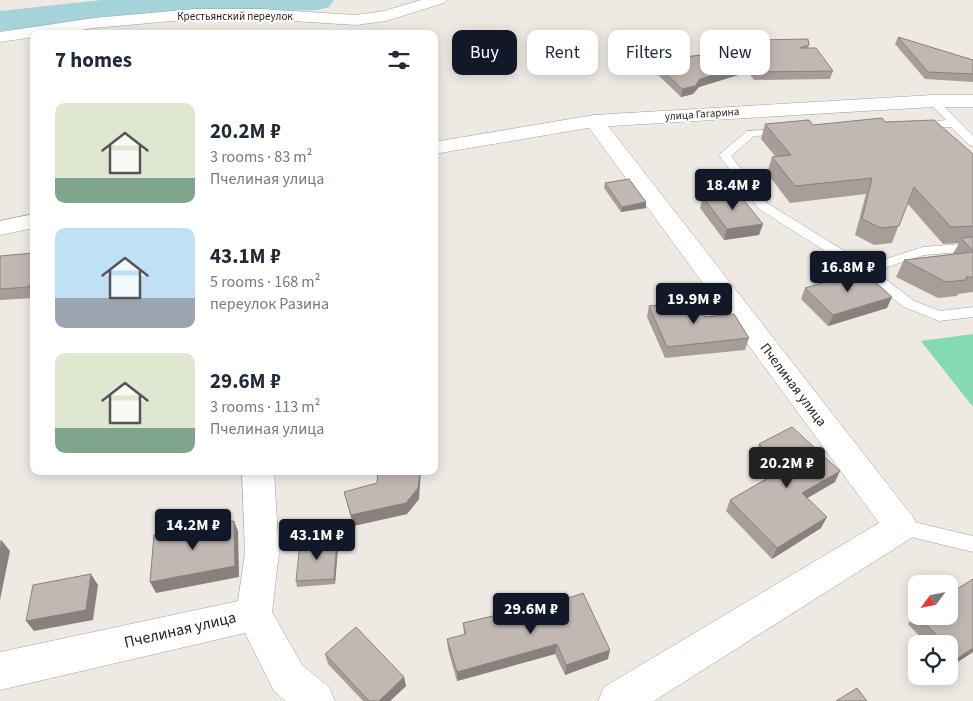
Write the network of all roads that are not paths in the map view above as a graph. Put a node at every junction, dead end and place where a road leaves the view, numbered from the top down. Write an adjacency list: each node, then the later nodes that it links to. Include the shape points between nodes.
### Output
1 (438, 0): 2 (street, Крестьянский переулок, via 386,16 356,20 195,14)
2 (47, 30)
3 (30, 33): 4 (street, Крестьянский переулок)
4 (0, 37)
5 (933, 101): 6 (street, улица Гагарина); 7 (street, улица Гагарина); 8 (lane)
6 (973, 101)
7 (594, 121): 12 (street, улица Гагарина); 19 (street, Пчелиная улица)
8 (954, 123): 9 (lane); 11 (lane)
9 (909, 126)
10 (798, 131): 16 (lane, via 751,133 725,155 763,206)
11 (973, 142)
12 (438, 147)
13 (30, 222): 14 (street)
14 (0, 228)
15 (973, 246): 16 (lane, via 923,251)
16 (865, 270): 17 (lane, via 909,304 939,316)
17 (973, 312)
18 (258, 475): 21 (street, via 262,553)
19 (901, 527): 20 (lane); 24 (street)
20 (973, 544)
21 (254, 614): 22 (street, Пчелиная улица); 23 (street, Пчелиная улица, via 288,678)
22 (0, 671)
23 (315, 701)
24 (618, 701)

